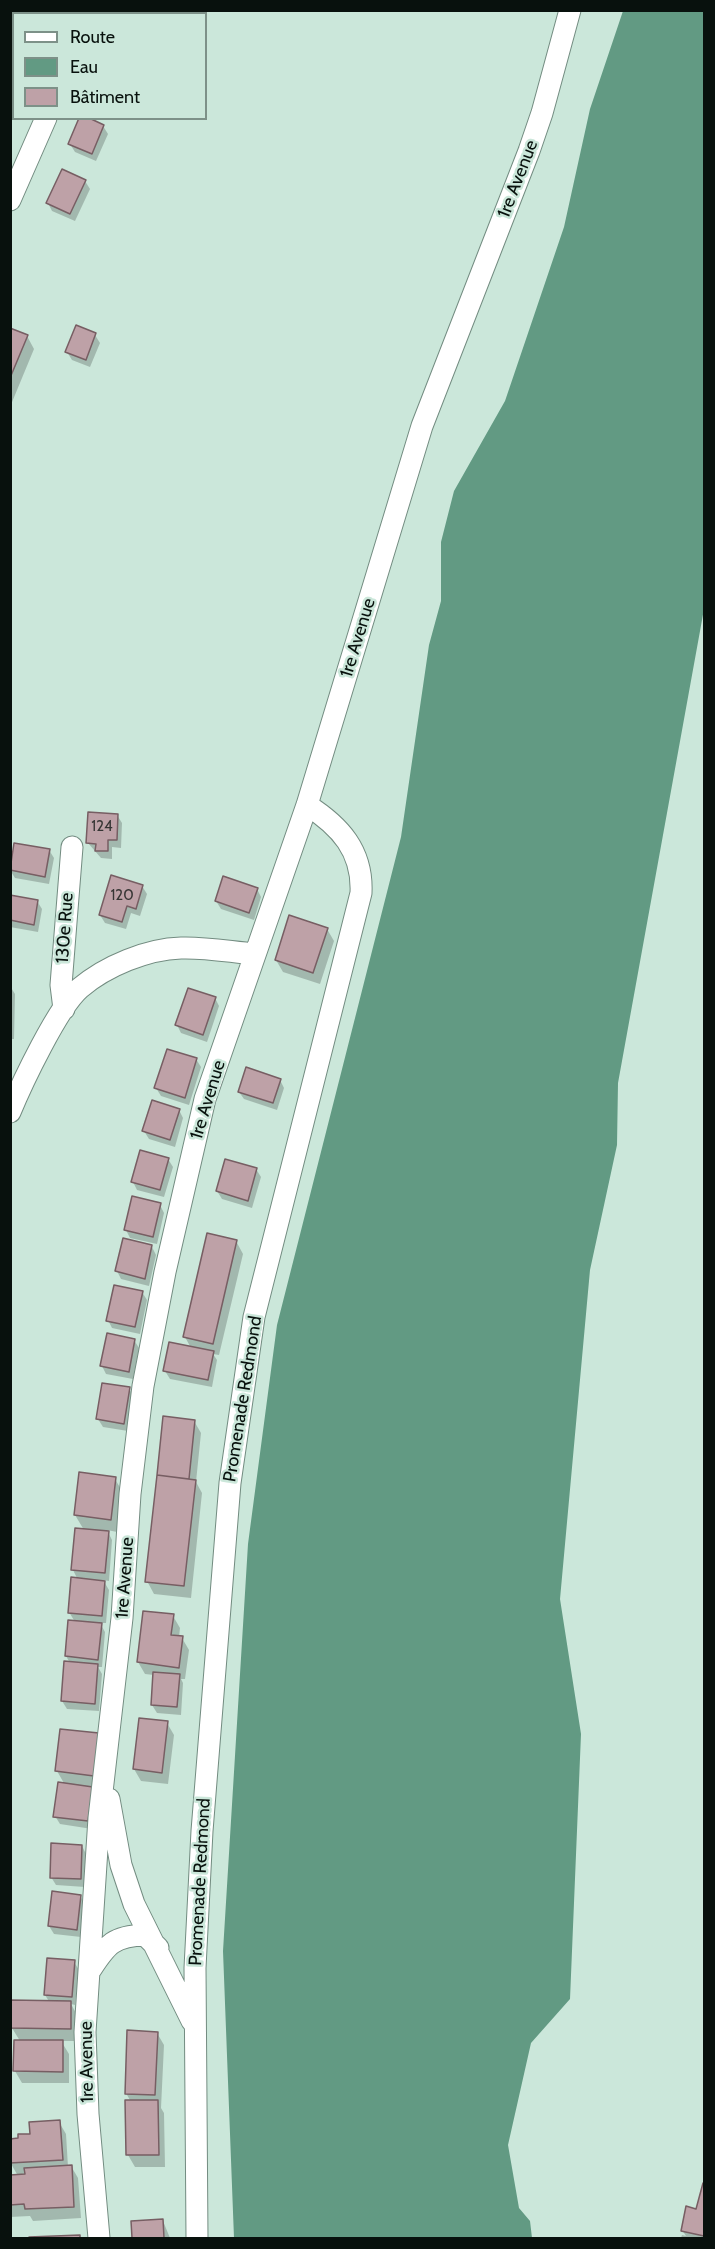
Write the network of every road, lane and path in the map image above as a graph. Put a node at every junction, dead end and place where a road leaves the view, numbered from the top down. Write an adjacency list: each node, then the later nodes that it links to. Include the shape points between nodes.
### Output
1 (570, 10): 4 (street, 1re Avenue, via 536,132 422,426)
2 (45, 120): 3 (street)
3 (10, 200)
4 (306, 805): 6 (street, 1re Avenue); 12 (street, Promenade Redmond, via 333,822 352,849 362,873 362,892 254,1317 231,1475 202,1831)
5 (72, 847): 7 (street, 130e Rue, via 61,985)
6 (255, 954): 7 (street, 130e Rue, via 181,948 147,954 108,969 78,989); 9 (street, 1re Avenue, via 206,1099 143,1386)
7 (64, 1009): 8 (street, 130e Rue)
8 (10, 1112)
9 (105, 1769): 10 (street, Promenade Redmond, via 121,1865 134,1904); 11 (street, 1re Avenue)
10 (158, 1949): 11 (street, via 144,1935 120,1938); 12 (street, Promenade Redmond)
11 (91, 1969): 13 (street, 1re Avenue, via 85,2032)
12 (194, 2026): 14 (street, Promenade Redmond)
13 (99, 2238)
14 (197, 2238)

